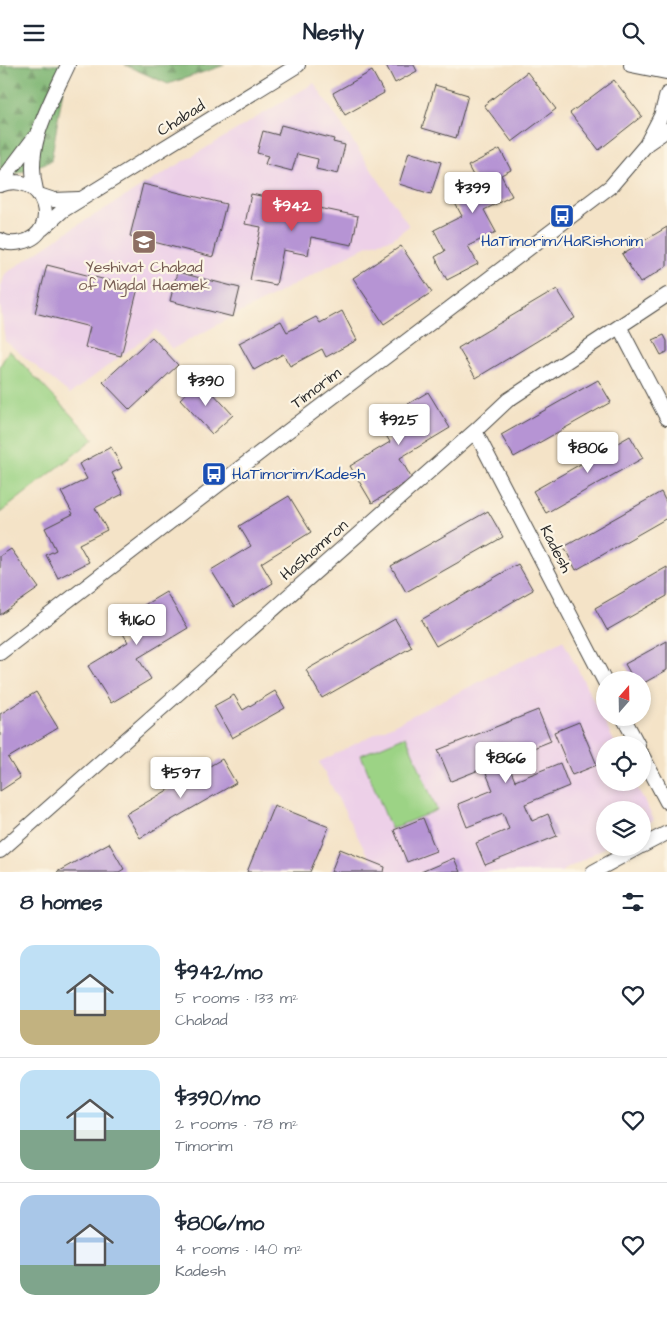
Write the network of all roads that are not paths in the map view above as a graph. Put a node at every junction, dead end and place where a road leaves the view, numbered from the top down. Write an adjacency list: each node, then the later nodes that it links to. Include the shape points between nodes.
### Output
1 (68, 65): 6 (street)
2 (298, 65): 11 (street, Chabad)
3 (631, 65): 4 (street)
4 (666, 70)
5 (667, 93): 8 (street, Timorim)
6 (40, 129): 9 (street); 10 (street, via 32,157 33,180)
7 (667, 130): 8 (street, Timorim)
8 (646, 145): 18 (street, Timorim, via 612,187)
9 (0, 184): 10 (street, Chabad, via 18,181)
10 (38, 192): 11 (street, Chabad, via 54,200); 12 (street, via 46,208)
11 (82, 199): 12 (street, Chabad)
12 (42, 229): 13 (street, Chabad, via 26,242 15,244)
13 (0, 240)
14 (667, 295): 15 (street, HaShomron)
15 (620, 327): 16 (street); 17 (street, HaShomron, via 508,400)
16 (667, 418)
17 (475, 431): 19 (street, Kadesh); 24 (street, HaShomron)
18 (0, 653)
19 (599, 671)
20 (651, 772): 21 (street)
21 (667, 802)
22 (667, 833): 23 (street)
23 (651, 841)
24 (0, 851)
25 (622, 856): 26 (street)
26 (593, 872)

